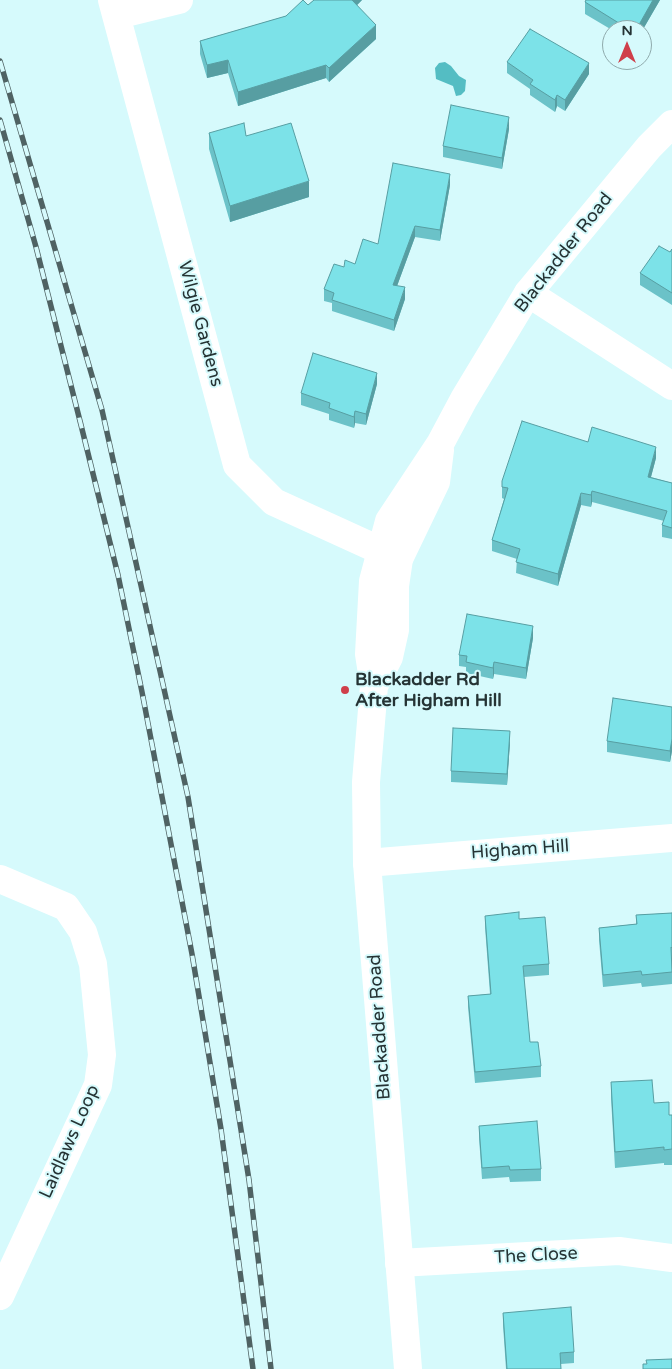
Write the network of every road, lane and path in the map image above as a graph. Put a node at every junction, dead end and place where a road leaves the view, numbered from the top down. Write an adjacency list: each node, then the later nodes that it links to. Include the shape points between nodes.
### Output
1 (179, 0): 2 (street)
2 (115, 7): 6 (street, Wilgie Gardens, via 237,465 274,502)
3 (672, 124): 4 (street, Blackadder Road, via 649,147)
4 (528, 293): 5 (street); 6 (street, Blackadder Road, via 440,444 436,482)
5 (672, 386)
6 (390, 556): 8 (street, Blackadder Road, via 396,586 395,630 389,657 374,686 366,782)
7 (672, 838): 8 (street, Higham Hill)
8 (367, 863): 11 (street, Blackadder Road)
9 (0, 878): 12 (street, Laidlaws Loop, via 66,907 83,932 93,964 102,1055 98,1085)
10 (672, 1258): 11 (street, The Close, via 619,1251)
11 (400, 1264): 13 (street, Blackadder Road)
12 (0, 1296)
13 (408, 1369)

